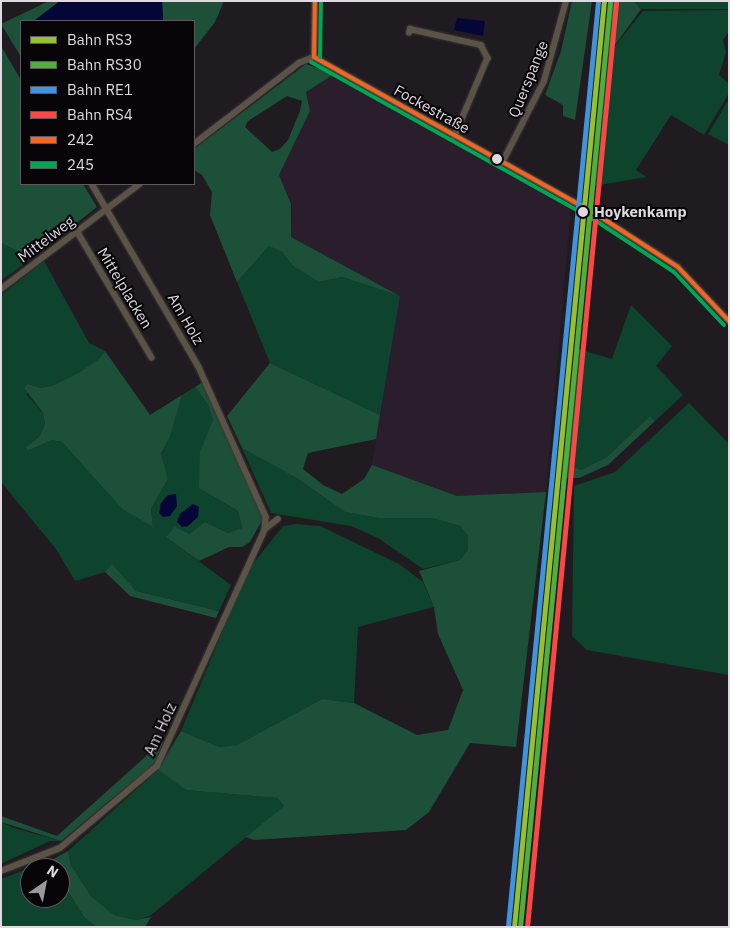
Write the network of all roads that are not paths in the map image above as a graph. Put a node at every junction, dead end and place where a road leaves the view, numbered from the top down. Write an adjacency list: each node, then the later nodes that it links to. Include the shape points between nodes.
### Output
1 (314, 1): 4 (street)
2 (566, 1): 7 (street, Querspange, via 544,81)
3 (409, 33): 5 (street, via 410,29 481,45 488,58)
4 (314, 57): 5 (street, Fockestraße); 6 (street, via 299,63)
5 (455, 136): 7 (street, Fockestraße)
6 (195, 143)
7 (502, 163): 13 (street, Fockestraße, via 593,212 678,267)
8 (93, 185): 10 (street, Am Holz)
9 (139, 185): 10 (street)
10 (106, 208): 11 (street, Mittelweg); 16 (street, Am Holz, via 199,367 266,517)
11 (76, 231): 12 (street, Mittelweg); 14 (street, Mittelplacken)
12 (1, 289)
13 (729, 322)
14 (152, 358)
15 (278, 518): 16 (street, Am Holz)
16 (265, 529): 17 (street, Am Holz, via 156,766 60,848)
17 (1, 871)

